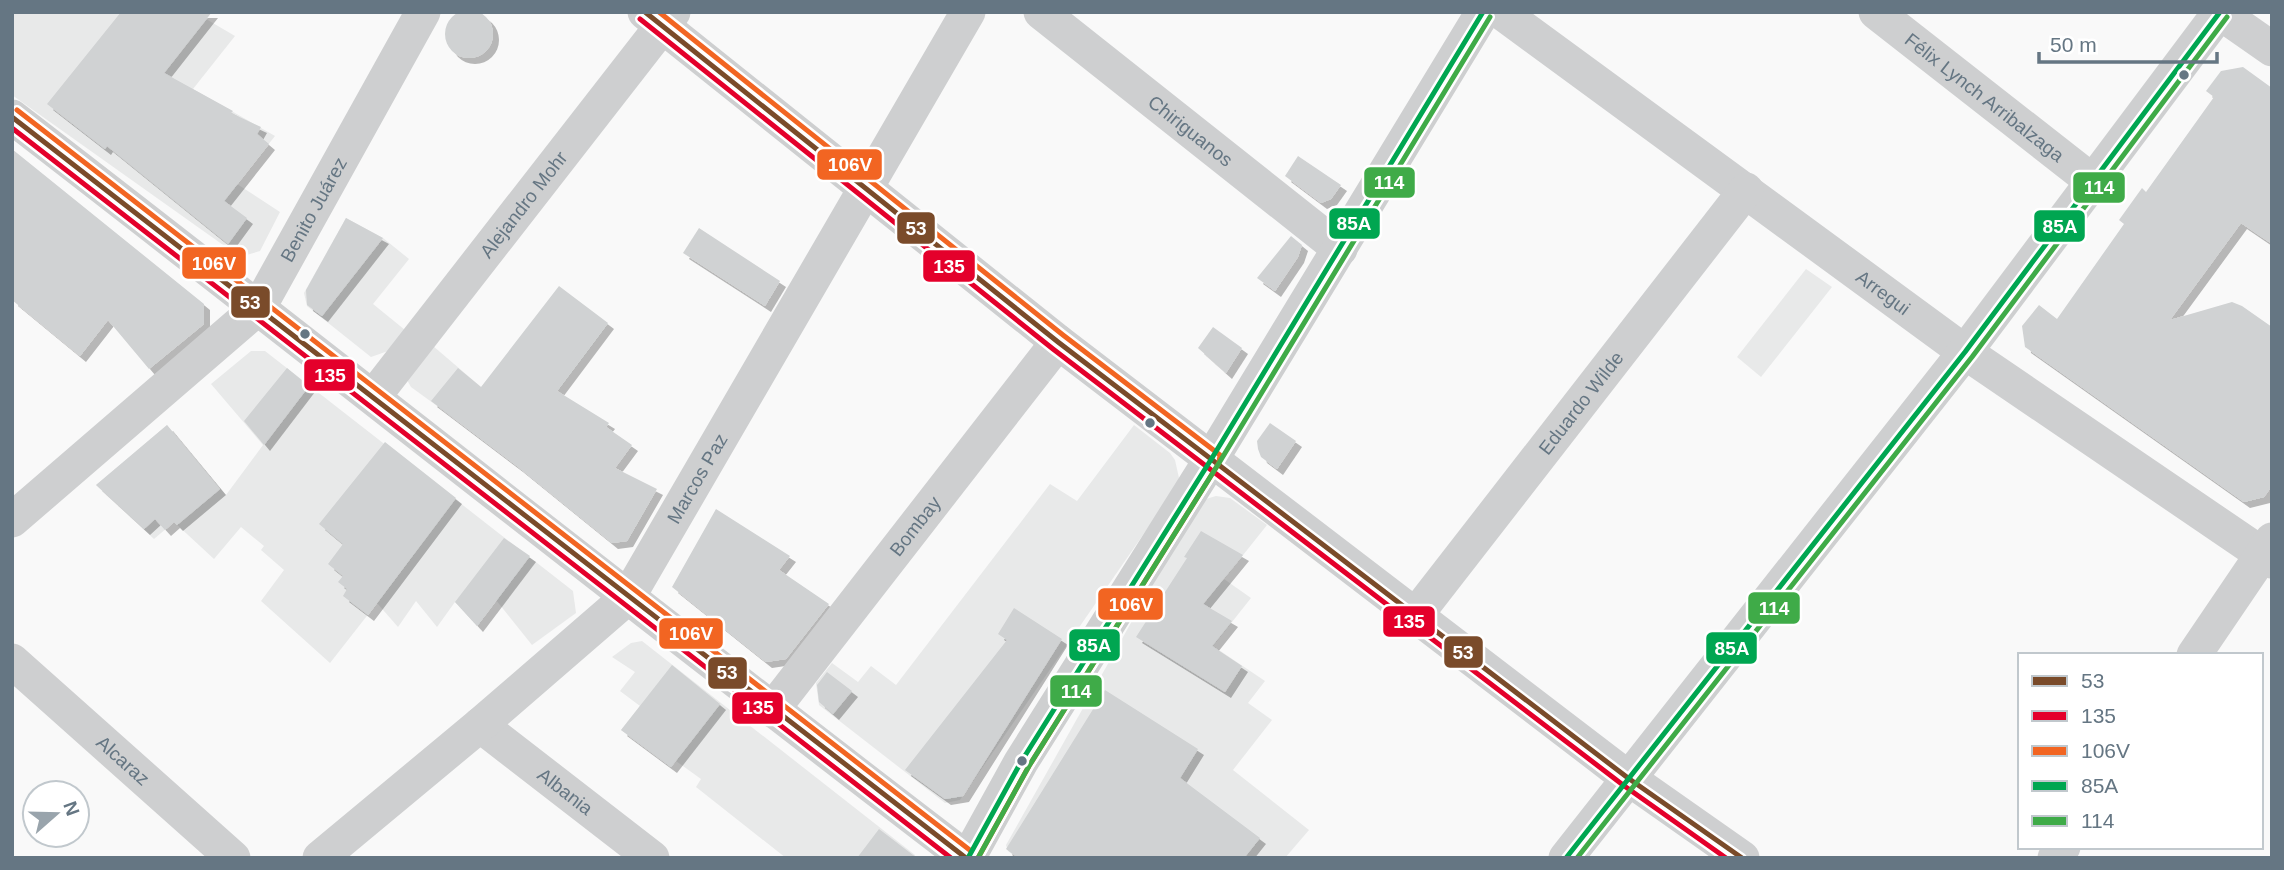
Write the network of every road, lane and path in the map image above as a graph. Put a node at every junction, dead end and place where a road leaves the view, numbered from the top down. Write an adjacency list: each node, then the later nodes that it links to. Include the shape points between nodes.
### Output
1 (423, 12): 15 (street, Benito Juárez)
2 (968, 12): 12 (street, Marcos Paz)
3 (1041, 12): 14 (street, Chiriguanos)
4 (1483, 12): 14 (street)
5 (1501, 12): 13 (street, Arregui)
6 (1876, 12): 11 (street, Félix Lynch Arribalzaga)
7 (2220, 12): 9 (street); 11 (street)
8 (660, 17): 12 (street); 18 (street, Alejandro Mohr)
9 (2272, 49)
10 (12, 117): 15 (street)
11 (2092, 181): 17 (street)
12 (865, 188): 16 (street); 22 (street, Marcos Paz)
13 (1746, 190): 17 (street, Arregui); 23 (street, Eduardo Wilde)
14 (1340, 250): 19 (street)
15 (259, 307): 18 (street); 20 (street, Benito Juárez)
16 (1058, 342): 19 (street); 26 (street, Bombay)
17 (1965, 352): 21 (street, Arregui); 28 (street)
18 (374, 396): 22 (street)
19 (1212, 458): 23 (street); 32 (street, via 1021,762)
20 (12, 520)
21 (2268, 552): 24 (street)
22 (628, 597): 26 (street); 27 (street, Marcos Paz)
23 (1415, 616): 28 (street)
24 (2195, 653)
25 (12, 661): 29 (street, Alcaraz)
26 (772, 710): 32 (street)
27 (480, 725): 30 (street, Marcos Paz); 31 (street, Albania)
28 (1628, 778): 33 (street); 34 (street)
29 (233, 858)
30 (320, 858)
31 (652, 858)
32 (967, 858)
33 (1566, 858)
34 (1742, 858)

